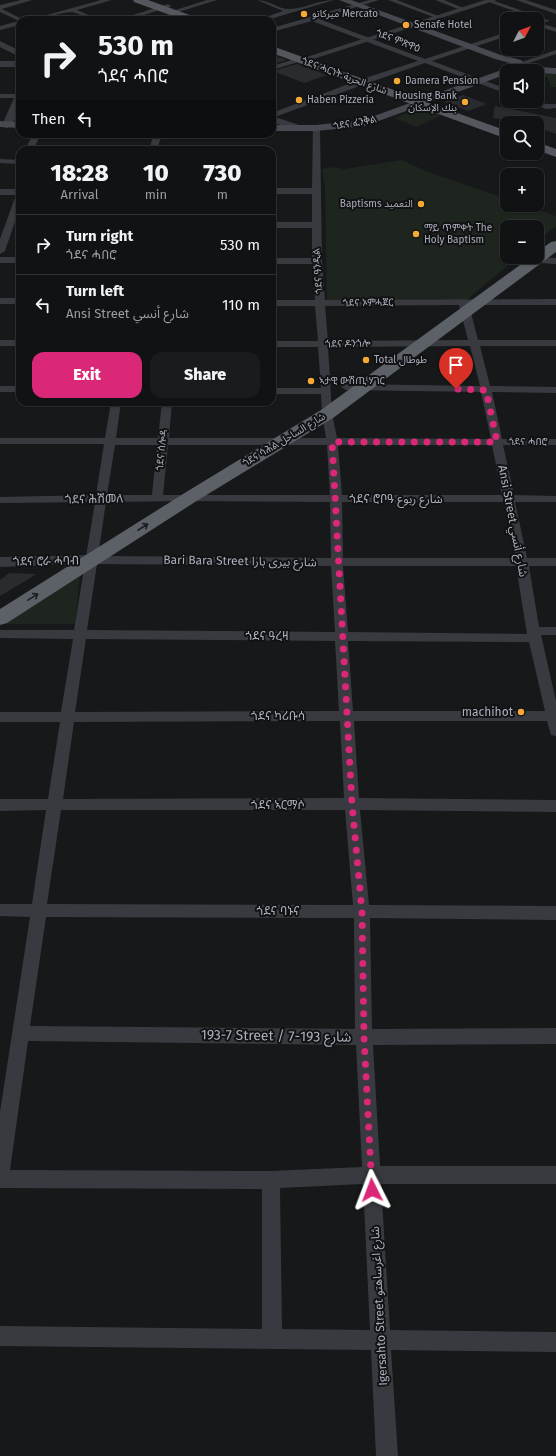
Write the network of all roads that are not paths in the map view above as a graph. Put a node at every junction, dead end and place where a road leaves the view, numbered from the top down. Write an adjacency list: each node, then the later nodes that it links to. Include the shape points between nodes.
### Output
1 (29, 0): 17 (street)
2 (109, 0): 19 (street)
3 (138, 0): 22 (main road)
4 (150, 0): 22 (main road)
5 (214, 0): 22 (street)
6 (260, 0): 20 (street)
7 (298, 0): 16 (street)
8 (331, 0): 16 (street)
9 (342, 0): 15 (main road)
10 (376, 0): 15 (street)
11 (391, 0): 29 (street)
12 (438, 0): 18 (street)
13 (490, 0): 18 (street); 32 (street)
14 (519, 0): 21 (street)
15 (357, 5): 30 (street); 36 (main road)
16 (313, 6): 20 (street)
17 (0, 9): 27 (street)
18 (463, 9): 29 (street)
19 (71, 10): 23 (street); 24 (street)
20 (290, 12): 28 (street)
21 (556, 12)
22 (178, 13): 25 (street); 26 (main road)
23 (48, 16)
24 (87, 16)
25 (153, 16)
26 (190, 16)
27 (16, 17)
28 (276, 17)
29 (438, 17): 36 (street)
30 (311, 18): 37 (street); 43 (street, ጎደና ምጽዋዕ)
31 (556, 18): 32 (street)
32 (547, 21): 33 (street)
33 (544, 22)
34 (276, 23): 37 (street)
35 (16, 24): 39 (street)
36 (411, 25): 43 (street); 46 (main road)
37 (285, 26): 40 (street)
38 (544, 26): 41 (street)
39 (0, 28)
40 (276, 29)
41 (556, 30)
42 (500, 36): 46 (street)
43 (365, 39): 50 (street); 51 (street, ጎደና ምጽዋዕ)
44 (0, 44): 48 (street)
45 (276, 47): 50 (main road, ጎደና ሓርነት شارع الحرية)
46 (470, 47): 51 (street); 54 (main road)
47 (276, 50): 50 (main road, ጎደና ሓርነት شارع الحرية)
48 (16, 52)
49 (556, 52): 55 (street)
50 (304, 59): 56 (street); 62 (main road, ጎደና ሓርነት شارع الحرية)
51 (425, 62): 62 (street); 63 (street, ጎደና ምጽዋዕ)
52 (0, 64): 53 (street)
53 (16, 64)
54 (507, 64)
55 (517, 64)
56 (276, 67)
57 (544, 67): 58 (main road)
58 (556, 67)
59 (544, 70): 61 (main road)
60 (500, 71): 63 (main road, ጎደና ፈንቅል)
61 (556, 71)
62 (365, 81): 67 (main road, ጎደና ሓርነት شارع الحرية); 71 (street)
63 (477, 81): 64 (street, ጎደና ምጽዋዕ); 67 (main road, ጎደና ፈንቅል)
64 (500, 89)
65 (0, 96): 66 (street)
66 (16, 96)
67 (423, 102): 77 (main road, ጎደና ፈንቅል, via 365,123); 78 (main road, ጎደና ሓርነት شارع الحرية); 79 (main road, ጎደና ሓርነት شارع الحرية)
68 (16, 103): 73 (street)
69 (556, 106): 70 (street)
70 (544, 107)
71 (276, 114)
72 (276, 120): 76 (street)
73 (4, 125): 74 (main road)
74 (16, 125)
75 (276, 128): 76 (main road, ጎደና ፈንቅል)
76 (299, 128): 77 (main road, ጎደና ፈንቅል)
77 (316, 128): 87 (street, ጎደና ዓንዲል)
78 (500, 129)
79 (500, 132)
80 (544, 145): 82 (main road)
81 (544, 149): 83 (main road)
82 (556, 149)
83 (556, 153)
84 (0, 161): 85 (street)
85 (16, 162)
86 (276, 191): 87 (street)
87 (315, 191): 95 (street, ጎደና ዓንዲል)
88 (0, 192): 89 (street)
89 (16, 192)
90 (16, 206): 92 (street)
91 (0, 223): 92 (street)
92 (10, 223): 93 (street); 99 (street)
93 (16, 223)
94 (276, 225): 95 (street)
95 (316, 225): 105 (street, ጎደና ዓንዲል)
96 (556, 234): 97 (highway, ጎደና ሳሕል شارع الساحل)
97 (544, 244)
98 (556, 245): 100 (highway, ጎደና ሳሕል شارع الساحل)
99 (0, 250)
100 (544, 250)
101 (544, 259): 106 (street)
102 (0, 260): 103 (street)
103 (16, 260)
104 (276, 261): 105 (street)
105 (317, 261): 112 (street, ጎደና ዓንዲል)
106 (556, 261)
107 (519, 264): 113 (highway, ጎደና ሳሕል شارع الساحل)
108 (0, 302): 109 (street)
109 (16, 302)
110 (556, 302): 113 (street, ጎደና ኦምሓጀር)
111 (276, 303): 112 (street, ጎደና ኦምሓጀር)
112 (320, 304): 113 (street, ጎደና ኦምሓጀር); 118 (street, ጎደና ዓንዲል)
113 (470, 305): 119 (highway, ጎደና ሳሕል شارع الساحل); 120 (street, Ansi Street شارع أنسي)
114 (0, 343): 115 (street)
115 (16, 343)
116 (556, 343): 120 (street, ጎደና ዶንጎሎ)
117 (276, 344): 118 (street, ጎደና ዶንጎሎ)
118 (323, 344): 119 (street, ጎደና ዶንጎሎ); 128 (street, ጎደና ዓንዲል)
119 (415, 344): 120 (street, ጎደና ዶንጎሎ); 121 (highway, ጎደና ሳሕል شارع الساحل); 122 (highway, ጎደና ሳሕል شارع الساحل)
120 (474, 344): 125 (street, Ansi Street شارع أنسي)
121 (346, 387): 122 (street); 128 (highway, ጎደና ሳሕል شارع الساحل)
122 (364, 388): 125 (street); 128 (highway, ጎደና ሳሕል شارع الساحل)
123 (0, 389): 124 (street)
124 (16, 389)
125 (486, 390): 126 (street); 137 (street, Ansi Street شارع أنسي)
126 (556, 390)
127 (276, 392): 128 (street)
128 (327, 401): 132 (highway, ጎደና ሳሕል شارع الساحل); 133 (highway, ጎደና ሳሕል شارع الساحل); 136 (street, Igersahto Street شارع اغرساهتو)
129 (115, 406): 134 (street)
130 (167, 406): 135 (street, ጎደና ሰሎዳ)
131 (0, 441): 134 (street, ጎደና ሓበሮ)
132 (262, 441): 133 (street, ጎደና ሓበሮ); 135 (street, ጎደና ሓበሮ); 140 (highway, ጎደና ሳሕል شارع الساحل)
133 (283, 441): 136 (street, ጎደና ሓበሮ); 141 (highway, ጎደና ሳሕል شارع الساحل)
134 (110, 442): 135 (street, ጎደና ሓበሮ); 139 (street)
135 (163, 442): 140 (street, ጎደና ሰሎዳ)
136 (332, 442): 137 (street, ጎደና ሓበሮ); 142 (street, Igersahto Street شارع اغرساهتو)
137 (497, 442): 138 (street, ጎደና ሓበሮ); 143 (street, Ansi Street شارع أنسي)
138 (556, 442)
139 (100, 498): 140 (street, ጎደና ሕሽመለ); 145 (street, ጎደና ሕሽመለ); 146 (street)
140 (161, 498): 141 (street, ጎደና ሕሽመለ); 146 (highway, ጎደና ሳሕል شارع الساحل)
141 (189, 498): 142 (street, ጎደና ሮቦዓ شارع ربوع); 146 (highway, ጎደና ሳሕል شارع الساحل, one-way to 141)
142 (336, 498): 143 (street, ጎደና ሮቦዓ شارع ربوع); 149 (street, Igersahto Street شارع اغرساهتو)
143 (509, 499): 144 (street, ጎደና ሮቦዓ شارع ربوع); 150 (street, Ansi Street شارع أنسي)
144 (556, 499)
145 (0, 500)
146 (93, 552): 147 (highway, ጎደና ሳሕል شارع الساحل); 149 (street, Bari Bara Street شارع بيرى بارا); 153 (highway, ጎደና ሳሕል شارع الساحل, one-way to 146); 156 (street)
147 (65, 561): 148 (street, ጎደና ሮራ ሓባብ); 152 (highway, ጎደና ሳሕል شارع الساحل)
148 (0, 562)
149 (337, 562): 150 (street, Bari Bara Street شارع بيرى بارا); 158 (street, Igersahto Street شارع اغرساهتو)
150 (522, 562): 151 (street, Bari Bara Street شارع بيرى بارا); 157 (street, Ansi Street شارع أنسي)
151 (556, 562)
152 (0, 602)
153 (0, 618)
154 (556, 631): 157 (street, ጎደና ዓረዛ)
155 (0, 634): 156 (street, ጎደና ዓረዛ)
156 (80, 635): 158 (street, ጎደና ዓረዛ); 162 (street)
157 (534, 635): 158 (street, ጎደና ዓረዛ); 160 (street, Ansi Street شارع أنسي)
158 (342, 636): 159 (street, Igersahto Street شارع اغرساهتو)
159 (348, 716): 160 (street, ጎደና ካሪቡሳ); 162 (street, ጎደና ካሪቡሳ); 164 (street, Igersahto Street شارع اغرساهتو)
160 (554, 716): 163 (street, Ansi Street شارع أنسي)
161 (0, 717): 162 (street, ጎደና ካሪቡሳ)
162 (66, 718): 166 (street)
163 (556, 731)
164 (352, 804): 166 (street, ጎደና ኣርማሶ); 167 (street, ጎደና ኣርማሶ); 170 (street, Igersahto Street شارع اغرساهتو)
165 (0, 805): 166 (street, ጎደና ኣርማሶ)
166 (53, 806): 169 (street)
167 (556, 806)
168 (0, 910): 169 (street, ጎደና ባኑና)
169 (39, 910): 170 (street, ጎደና ባኑና); 172 (street)
170 (362, 912): 171 (street, ጎደና ባኑና); 174 (street, Igersahto Street شارع اغرساهتو)
171 (556, 913)
172 (20, 1033): 174 (street, 193-7 Street / شارع 193-7); 175 (street)
173 (556, 1036): 174 (street, 193-7 Street / شارع 193-7)
174 (364, 1037): 176 (street, Igersahto Street شارع اغرساهتو)
175 (0, 1174)
176 (371, 1175): 177 (street); 179 (street); 182 (street, Igersahto Street شارع اغرساهتو)
177 (556, 1175)
178 (0, 1179): 179 (street)
179 (271, 1180): 181 (street)
180 (0, 1336): 181 (street)
181 (272, 1339): 182 (street)
182 (381, 1341): 183 (street); 184 (street, Igersahto Street شارع اغرساهتو)
183 (556, 1342)
184 (387, 1456)

